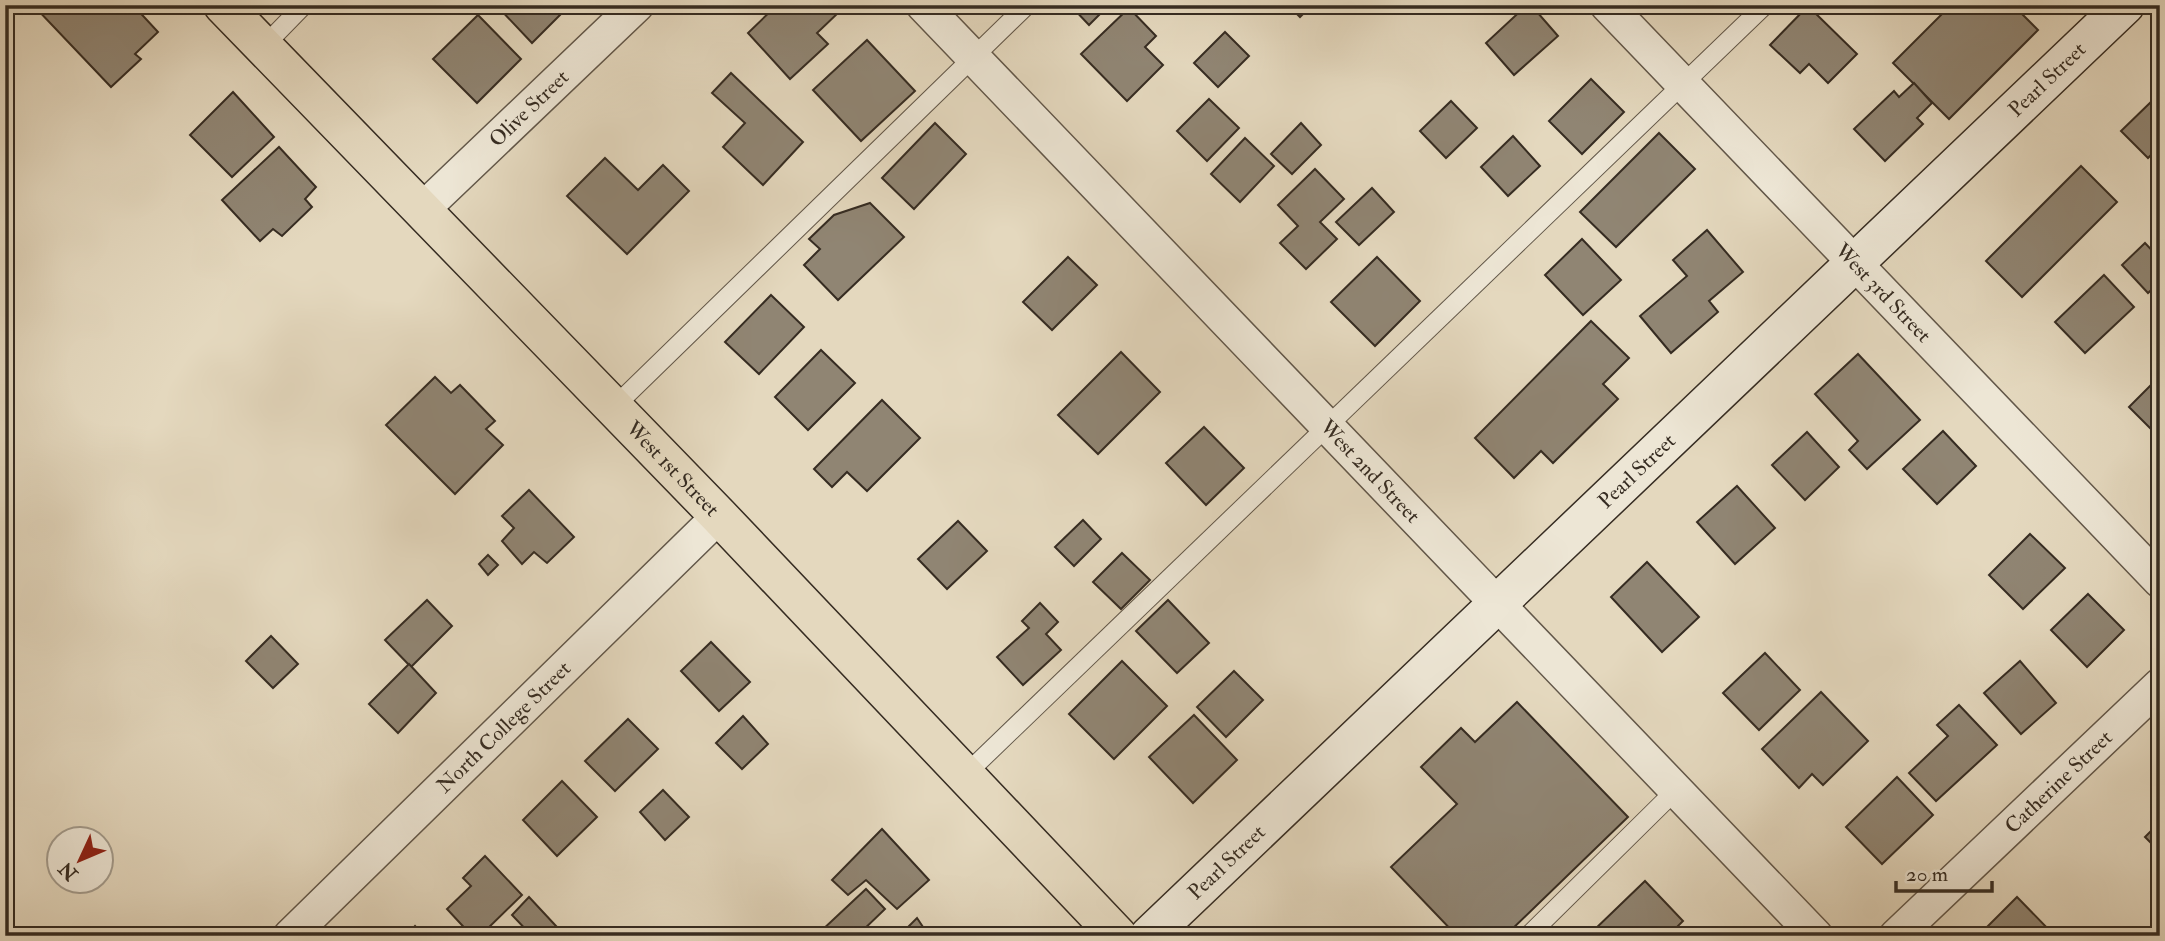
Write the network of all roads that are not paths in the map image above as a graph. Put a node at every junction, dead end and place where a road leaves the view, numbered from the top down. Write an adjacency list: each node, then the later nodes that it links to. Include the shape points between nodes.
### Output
1 (223, 5): 9 (main road, West 1st Street)
2 (304, 5): 9 (lane)
3 (637, 5): 12 (street, Olive Street)
4 (923, 5): 10 (street, West 2nd Street)
5 (1027, 5): 10 (lane)
6 (1607, 5): 11 (street, West 3rd Street)
7 (1765, 5): 11 (lane)
8 (2125, 5): 13 (street, Pearl Street)
9 (263, 47): 12 (main road, West 1st Street)
10 (972, 57): 14 (lane); 15 (street, West 2nd Street)
11 (1683, 85): 13 (street, West 3rd Street); 15 (lane)
12 (421, 211): 14 (main road, West 1st Street)
13 (1855, 263): 17 (street, West 3rd Street); 18 (street, Pearl Street)
14 (613, 408): 16 (main road, West 1st Street)
15 (1327, 426): 18 (street, West 2nd Street); 20 (lane)
16 (719, 516): 20 (main road, West 1st Street); 22 (street, North College Street)
17 (2160, 581)
18 (1497, 603): 21 (street, West 2nd Street); 24 (street, Pearl Street)
19 (2160, 685): 27 (street, Catherine Street)
20 (965, 775): 23 (main road, West 1st Street)
21 (1676, 790): 25 (lane); 26 (street, West 2nd Street)
22 (290, 936)
23 (1118, 936)
24 (1149, 936)
25 (1528, 936)
26 (1816, 936)
27 (1896, 936)

